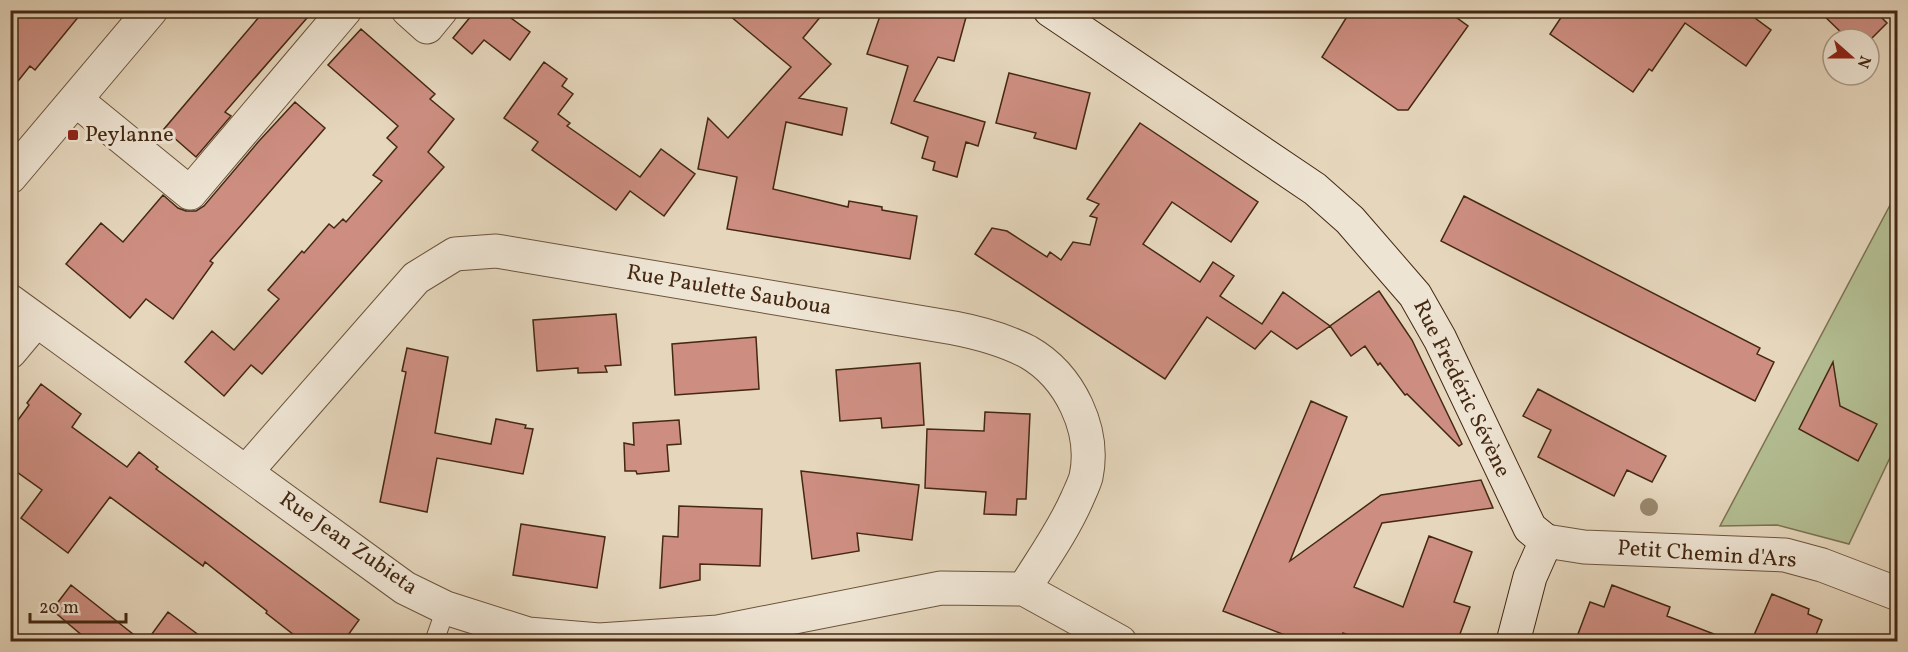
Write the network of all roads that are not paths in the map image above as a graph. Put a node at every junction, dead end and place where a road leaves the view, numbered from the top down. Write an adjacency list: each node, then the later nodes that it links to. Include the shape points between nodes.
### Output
1 (151, 10): 6 (street)
2 (345, 10): 6 (street, via 190,193)
3 (408, 10): 4 (street, via 428,27)
4 (441, 10)
5 (1050, 10): 12 (street, Rue Frédéric Sévène, via 1314,189 1364,235 1415,295 1530,528)
6 (76, 100): 7 (street)
7 (10, 177)
8 (10, 301): 9 (street, Rue Jean Zubieta)
9 (36, 321): 10 (street); 11 (street, Rue Jean Zubieta)
10 (10, 352)
11 (246, 472): 13 (street, Rue Paulette Sauboua, via 416,278 455,254 496,251 954,328 1007,342 1029,353 1048,367 1067,390 1081,413 1088,447 1086,478 1069,517); 15 (street, Rue Jean Zubieta, via 405,588)
12 (1546, 541): 14 (street, Petit Chemin d'Ars, via 1584,547 1785,555); 18 (street, via 1530,577)
13 (1023, 589): 15 (street, Rue Jean Zubieta, via 941,588 718,632 599,640 528,634); 17 (street, Rue Jean Zubieta)
14 (1898, 594)
15 (446, 608): 16 (lane)
16 (434, 642)
17 (1120, 642)
18 (1513, 642)

